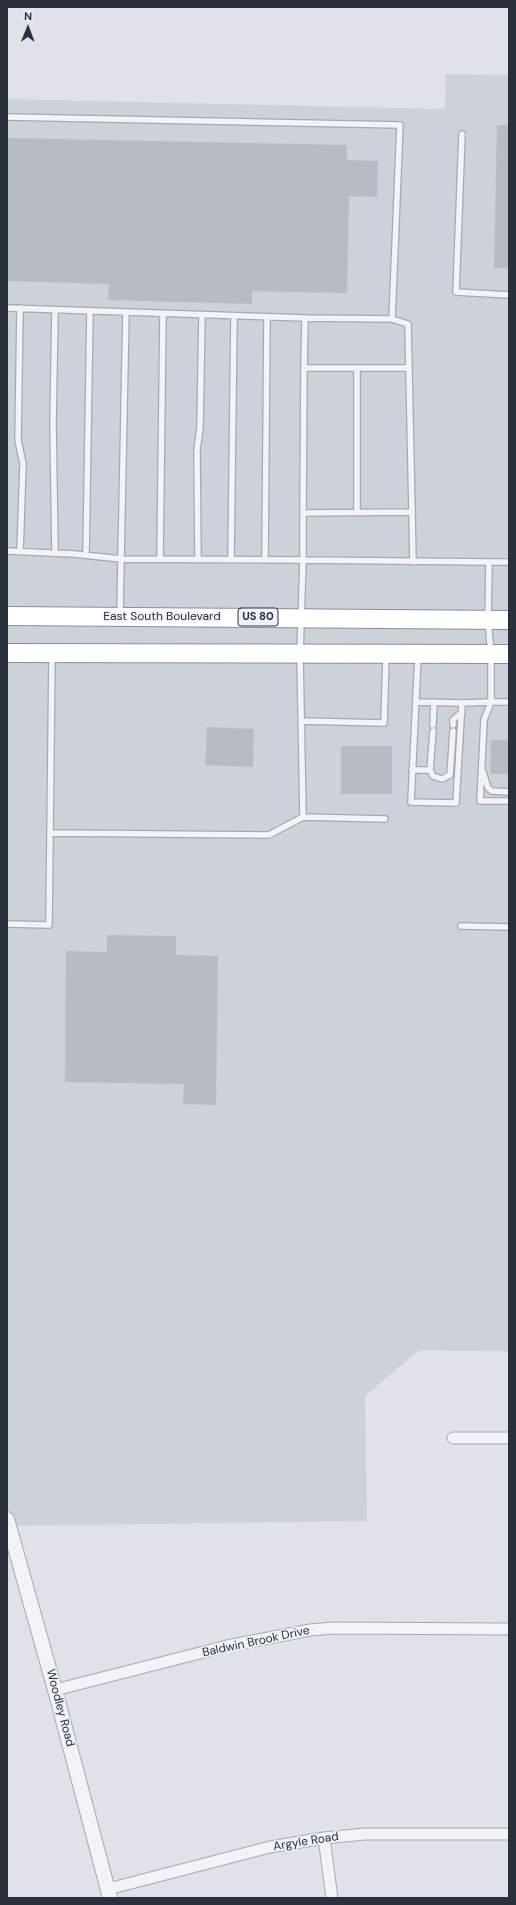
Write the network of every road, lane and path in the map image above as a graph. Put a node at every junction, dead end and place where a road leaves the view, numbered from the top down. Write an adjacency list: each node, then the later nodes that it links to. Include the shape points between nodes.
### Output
1 (7, 117): 14 (lane, via 400,125)
2 (462, 134): 3 (lane, via 456,292)
3 (509, 295)
4 (7, 308): 5 (lane)
5 (20, 308): 6 (lane); 22 (lane, via 18,440 23,464)
6 (55, 310): 7 (lane); 23 (lane)
7 (90, 311): 8 (lane); 24 (lane)
8 (126, 312): 9 (lane); 25 (lane)
9 (163, 314): 10 (lane); 26 (lane)
10 (202, 315): 11 (lane); 27 (lane, via 200,426 197,450)
11 (234, 316): 12 (lane); 28 (lane)
12 (267, 317): 13 (lane); 29 (lane)
13 (305, 318): 14 (lane); 15 (lane)
14 (392, 319): 17 (lane, via 408,324)
15 (304, 368): 16 (lane); 18 (lane)
16 (358, 368): 17 (lane); 19 (lane)
17 (409, 368): 20 (lane)
18 (303, 512): 19 (lane); 30 (lane)
19 (357, 512): 20 (lane)
20 (412, 512): 31 (lane)
21 (7, 552): 22 (lane)
22 (20, 552): 23 (lane)
23 (55, 553): 24 (lane)
24 (86, 555): 25 (lane)
25 (121, 559): 26 (lane); 35 (lane)
26 (160, 559): 27 (lane)
27 (198, 560): 28 (lane)
28 (231, 560): 29 (lane)
29 (265, 560): 30 (lane)
30 (304, 560): 31 (lane); 36 (lane)
31 (413, 562): 32 (lane)
32 (489, 562): 33 (lane); 37 (lane)
33 (509, 562)
34 (7, 616): 35 (highway, East South Boulevard / US 80)
35 (120, 616): 36 (highway, East South Boulevard / US 80)
36 (302, 618): 37 (highway, East South Boulevard / US 80); 41 (lane)
37 (488, 620): 38 (highway, East South Boulevard / US 80); 44 (lane)
38 (509, 620)
39 (7, 653): 40 (highway)
40 (52, 653): 41 (highway); 62 (lane)
41 (300, 654): 42 (highway); 52 (lane)
42 (386, 654): 43 (highway); 52 (lane, via 384,723)
43 (418, 654): 44 (highway); 46 (lane)
44 (491, 654): 45 (highway); 48 (lane)
45 (509, 654)
46 (416, 702): 47 (lane); 55 (lane)
47 (434, 702): 50 (lane); 53 (lane)
48 (491, 702): 49 (lane); 50 (lane); 57 (lane, via 484,720)
49 (509, 702)
50 (462, 703): 51 (lane)
51 (462, 712): 55 (lane, via 456,803 411,802); 56 (lane, via 453,720 450,775 437,779)
52 (301, 721): 60 (lane)
53 (433, 724)
54 (432, 731): 56 (lane)
55 (412, 770): 56 (lane)
56 (430, 770)
57 (482, 770): 58 (lane, via 492,791); 59 (lane, via 480,801)
58 (509, 792)
59 (509, 801)
60 (303, 817): 61 (lane); 62 (lane, via 268,835)
61 (384, 819)
62 (50, 833): 63 (lane, via 49,925)
63 (7, 924)
64 (461, 926): 65 (lane)
65 (509, 927)
66 (453, 1438): 67 (street)
67 (509, 1438)
68 (7, 1519): 70 (street, Woodley Road)
69 (509, 1629): 70 (street, Baldwin Brook Drive, via 310,1630 227,1646)
70 (55, 1690): 73 (street, Woodley Road)
71 (509, 1834): 72 (street, Argyle Road, via 364,1834)
72 (324, 1838): 73 (street, Argyle Road, via 270,1847); 74 (street)
73 (109, 1893)
74 (332, 1898)

